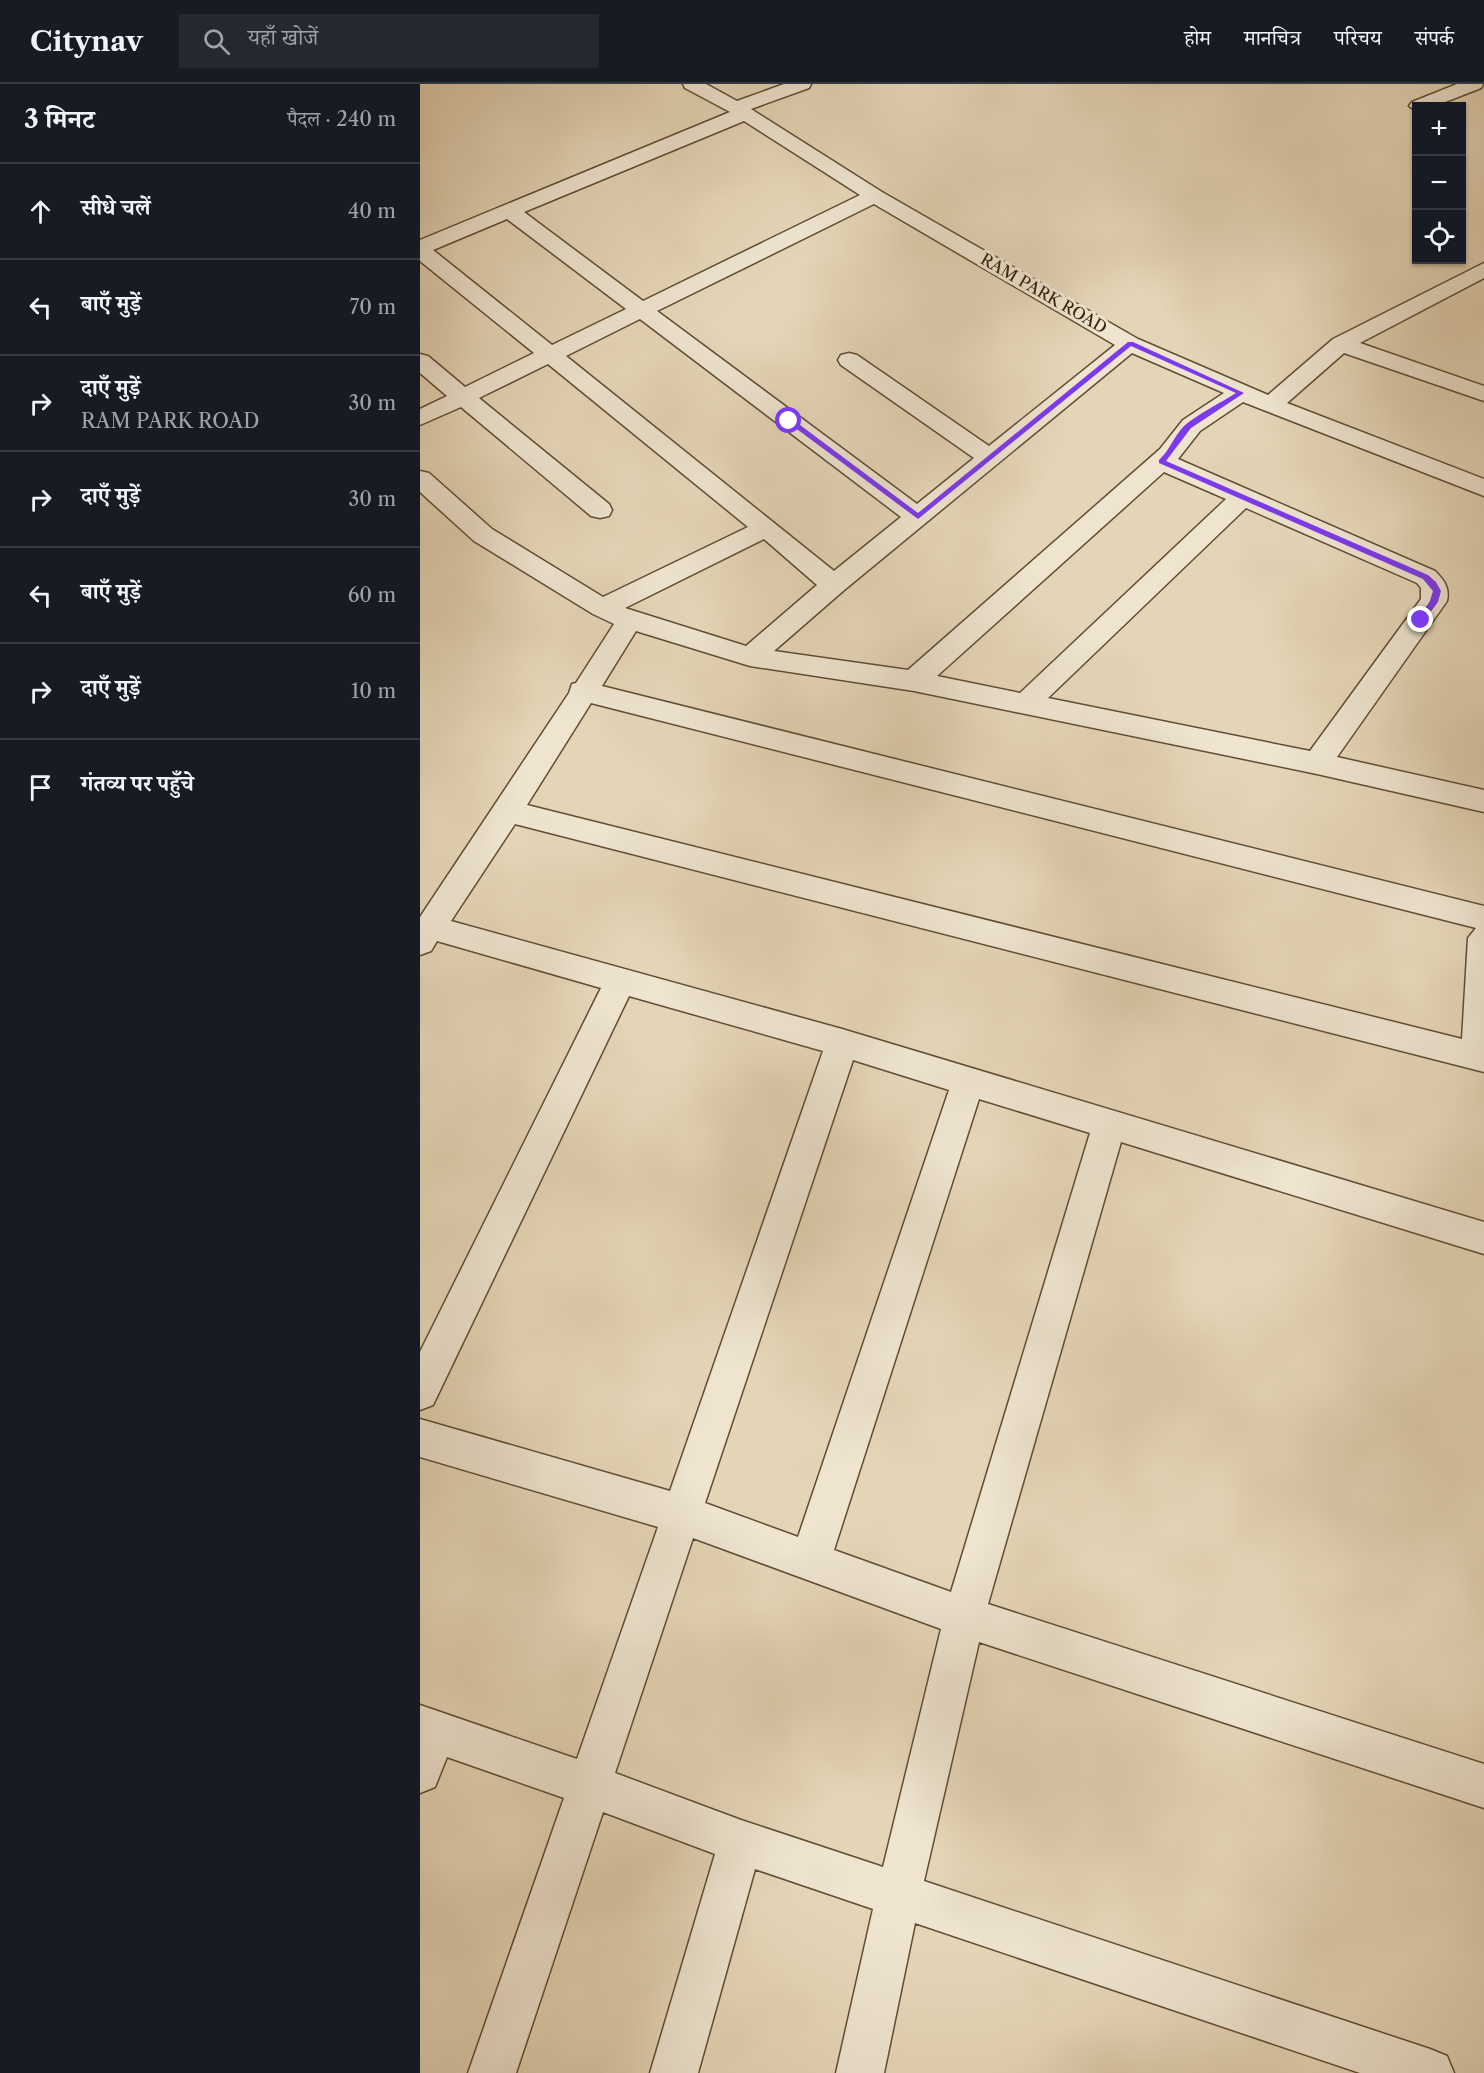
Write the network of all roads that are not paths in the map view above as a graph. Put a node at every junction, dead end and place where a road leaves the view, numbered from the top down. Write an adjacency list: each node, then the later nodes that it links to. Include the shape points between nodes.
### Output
1 (692, 84): 5 (street, RAM PARK ROAD)
2 (802, 84): 5 (street)
3 (1474, 84): 4 (street)
4 (1429, 102)
5 (740, 111): 6 (street, RAM PARK ROAD); 7 (street)
6 (875, 196): 10 (street); 11 (street, RAM PARK ROAD)
7 (509, 211): 8 (street); 10 (street)
8 (420, 249): 13 (street)
9 (1484, 269): 12 (street)
10 (643, 310): 13 (street); 27 (street)
11 (1130, 344): 16 (street, RAM PARK ROAD); 21 (street)
12 (1341, 344): 17 (street); 19 (street)
13 (551, 356): 18 (street); 28 (street)
14 (849, 360): 21 (street)
15 (420, 362): 18 (street)
16 (1241, 393): 19 (street, RAM PARK ROAD); 22 (street, via 1188,426)
17 (1484, 394)
18 (464, 397): 20 (street); 26 (street)
19 (1271, 405): 24 (street, RAM PARK ROAD)
20 (420, 418)
21 (990, 458): 27 (street)
22 (1161, 461): 25 (street); 33 (street)
23 (420, 479): 30 (street, via 483,536)
24 (1484, 488)
25 (1242, 497): 35 (street); 36 (street, via 1426,577 1437,591 1434,602)
26 (600, 510)
27 (918, 517): 29 (street)
28 (766, 528): 29 (street); 30 (street)
29 (834, 585): 32 (street)
30 (602, 608): 31 (street)
31 (630, 620): 32 (street); 34 (street)
32 (750, 657): 33 (street)
33 (915, 681): 35 (street)
34 (582, 692): 38 (street); 39 (street)
35 (1025, 704): 36 (street)
36 (1317, 763): 37 (street)
37 (1484, 801)
38 (508, 811): 40 (street); 44 (street)
39 (1484, 918)
40 (425, 935): 42 (street)
41 (1484, 938): 44 (street)
42 (621, 981): 43 (street); 48 (street)
43 (842, 1043): 45 (street); 50 (street)
44 (1480, 1058)
45 (968, 1081): 46 (street); 51 (street)
46 (1109, 1125): 47 (street); 52 (street)
47 (1484, 1238)
48 (420, 1392)
49 (420, 1438): 50 (street)
50 (681, 1514): 51 (street); 55 (street)
51 (810, 1561): 52 (street)
52 (964, 1617): 56 (street); 58 (street)
53 (428, 1729): 54 (street); 55 (street)
54 (420, 1772)
55 (589, 1785): 57 (street); 59 (street)
56 (1484, 1786)
57 (741, 1842): 58 (street); 60 (street)
58 (899, 1894): 61 (street); 62 (street)
59 (492, 2073)
60 (674, 2073)
61 (860, 2073)
62 (1430, 2073)

